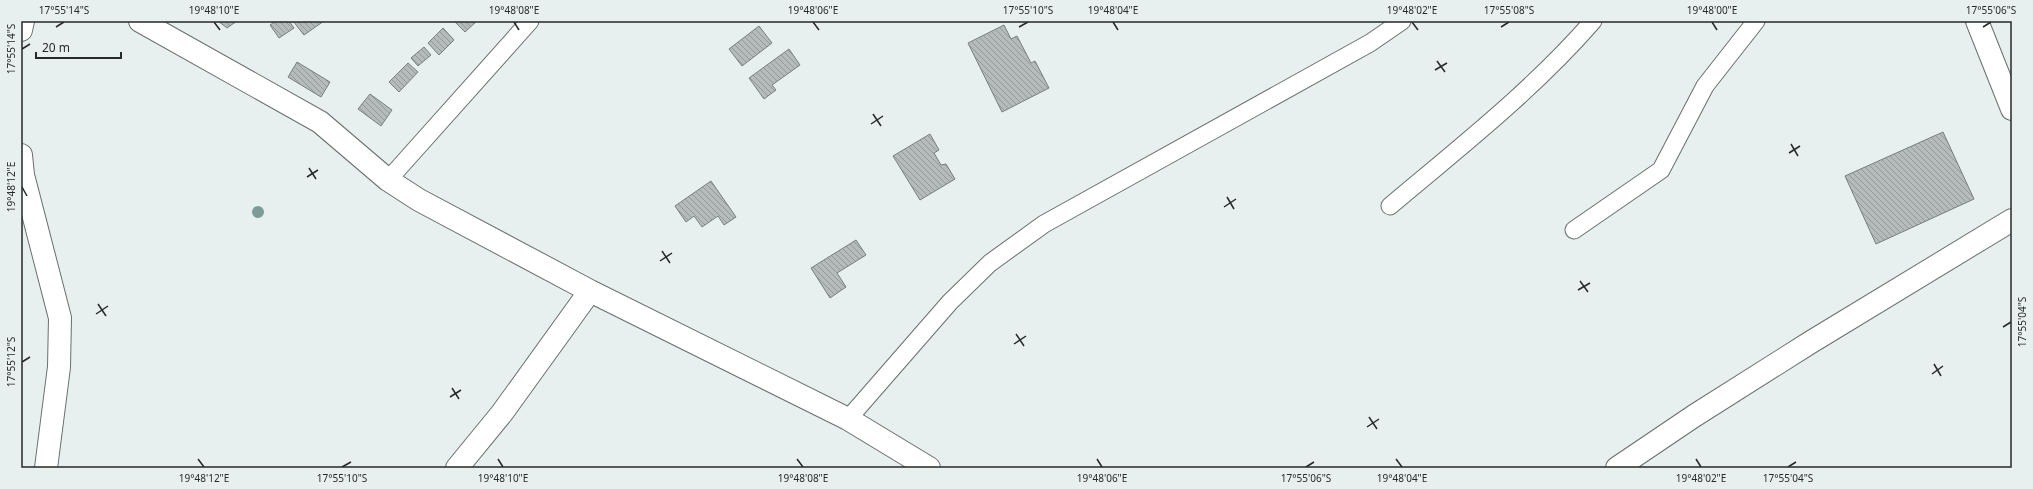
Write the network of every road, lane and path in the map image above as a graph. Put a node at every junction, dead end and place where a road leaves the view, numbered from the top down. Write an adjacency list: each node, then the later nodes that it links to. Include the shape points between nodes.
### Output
1 (23, 21): 8 (street)
2 (140, 21): 11 (street, via 320,122)
3 (530, 21): 11 (lane)
4 (1402, 21): 16 (lane, via 1363,47 1044,224 990,263 950,302)
5 (1592, 21): 12 (lane, via 1538,79)
6 (1756, 21): 14 (lane, via 1705,86 1661,170)
7 (1977, 21): 9 (street)
8 (21, 30)
9 (2012, 109)
10 (21, 155): 17 (street, via 23,175 60,318 59,367)
11 (388, 180): 15 (street, via 446,215)
12 (1390, 206)
13 (2012, 220): 20 (street, via 1811,342)
14 (1574, 230)
15 (590, 291): 16 (street); 18 (street, via 502,413)
16 (848, 419): 19 (street)
17 (46, 468)
18 (457, 468)
19 (929, 468)
20 (1617, 468)

